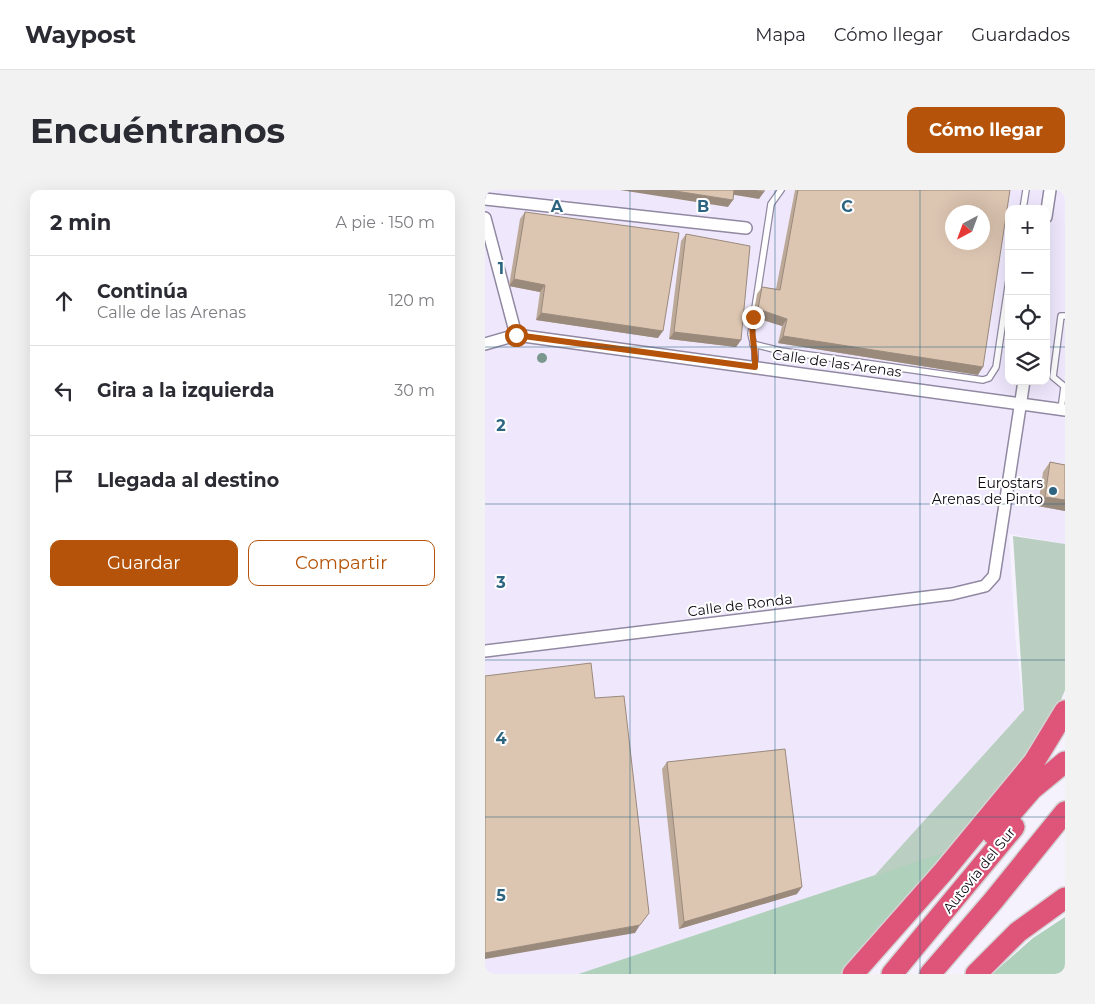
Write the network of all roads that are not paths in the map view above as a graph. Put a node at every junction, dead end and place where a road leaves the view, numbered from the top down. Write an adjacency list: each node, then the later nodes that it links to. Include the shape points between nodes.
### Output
1 (496, 190): 5 (street)
2 (781, 190): 14 (lane, via 771,204 751,334)
3 (1025, 190): 6 (lane)
4 (1050, 190): 7 (street)
5 (485, 197): 9 (street)
6 (1023, 205)
7 (1048, 205)
8 (485, 218): 12 (street)
9 (746, 228)
10 (1007, 295): 14 (lane, via 996,367 989,378 983,380 781,351)
11 (1065, 316): 17 (lane, via 1061,316 1053,377)
12 (516, 335): 13 (street); 15 (street, Calle de las Arenas)
13 (485, 344)
14 (753, 344): 15 (lane)
15 (755, 367): 18 (street, Calle de las Arenas)
16 (1023, 385): 18 (street)
17 (1065, 387): 19 (lane)
18 (1021, 404): 19 (street, Calle de las Arenas); 20 (street, Calle de Ronda, via 994,576 985,586 951,594)
19 (1063, 410)
20 (485, 651)
21 (1065, 711): 25 (highway, via 1034,762 945,871)
22 (1065, 763): 26 (highway, via 1032,788 957,877); 27 (highway, Autovía del Sur)
23 (1065, 812): 28 (highway)
24 (1065, 898): 29 (highway, via 1018,932)
25 (853, 974)
26 (861, 974)
27 (892, 974)
28 (930, 974)
29 (976, 974)

